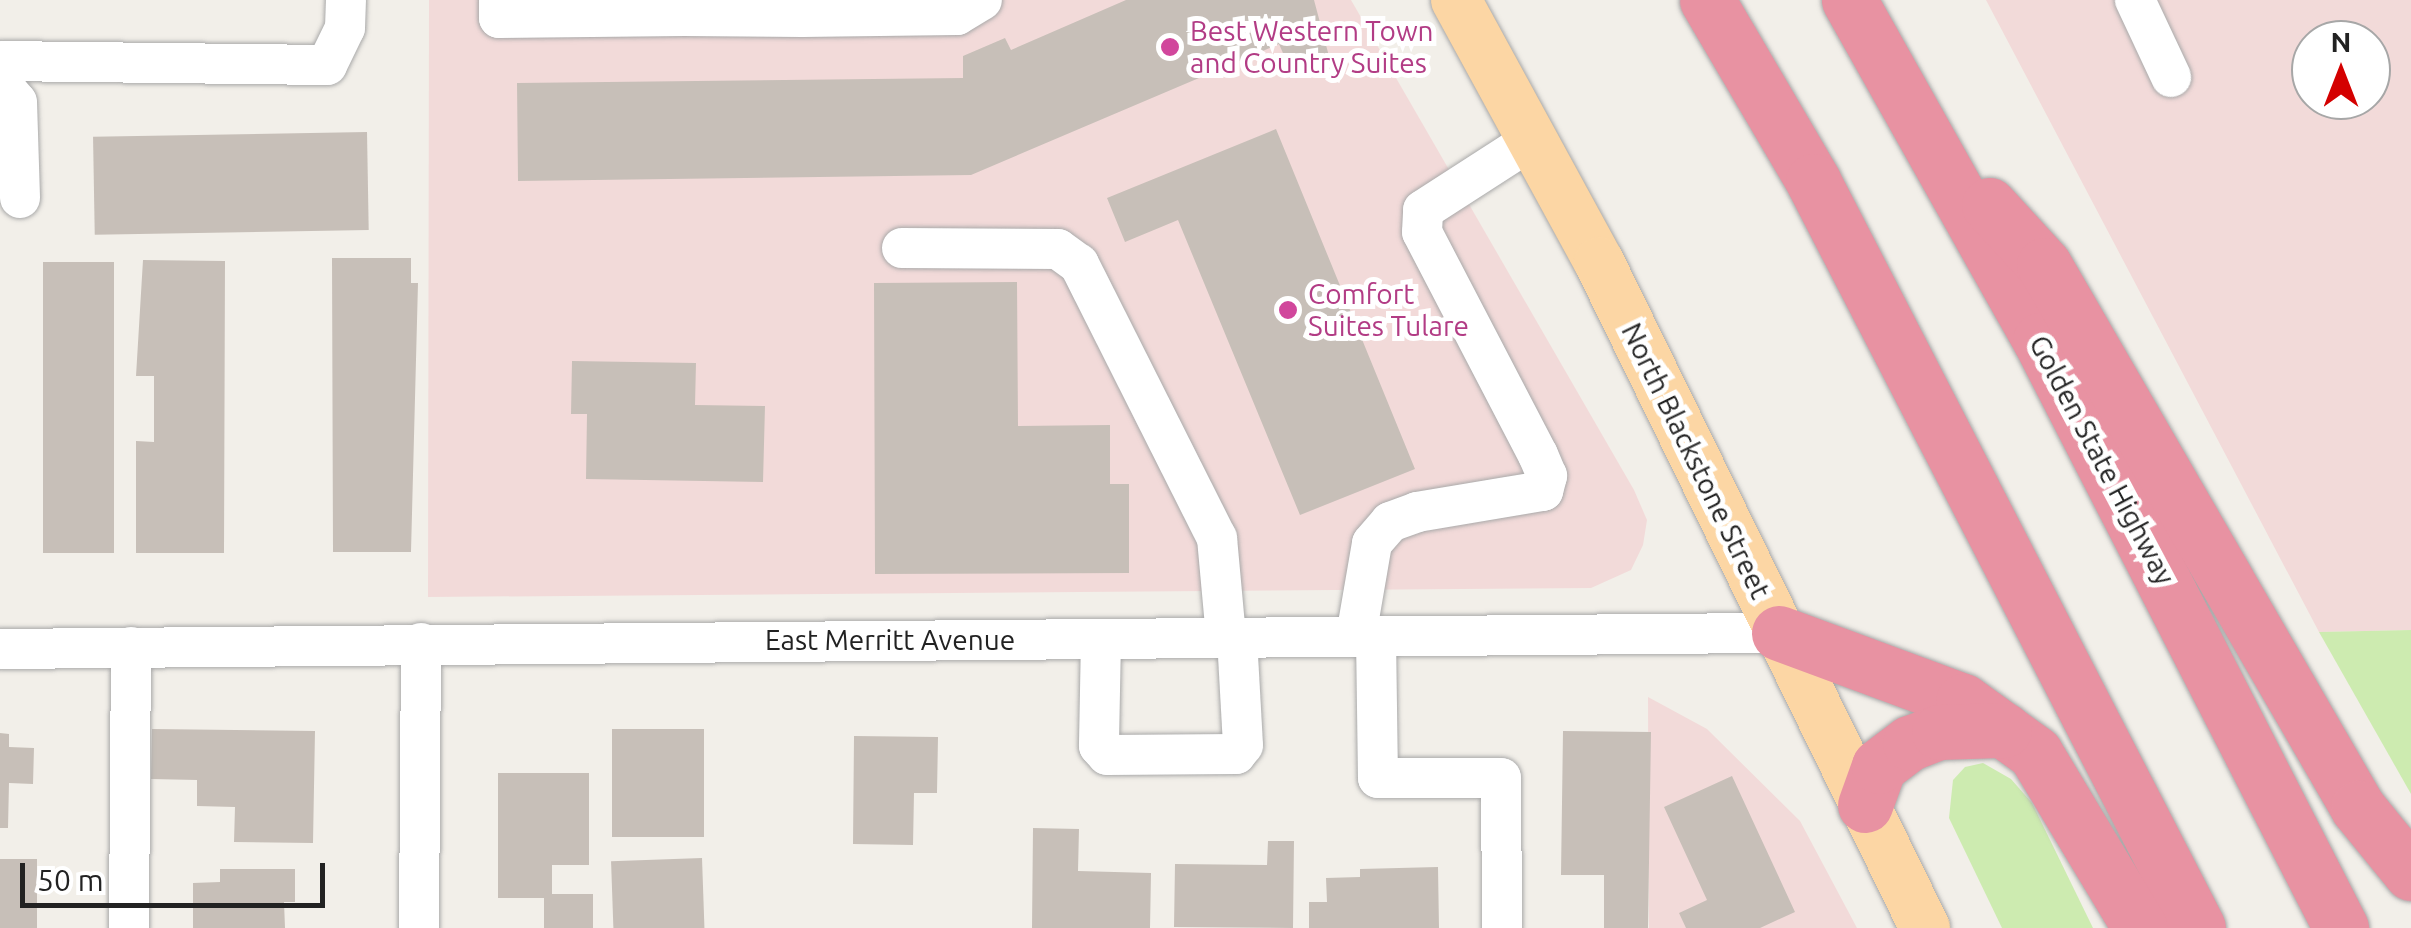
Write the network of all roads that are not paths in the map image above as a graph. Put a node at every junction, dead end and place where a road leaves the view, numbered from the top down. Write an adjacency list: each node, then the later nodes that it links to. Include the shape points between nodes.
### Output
1 (346, 0): 9 (street, via 345,28 327,65)
2 (499, 0): 8 (street, via 500,18)
3 (982, 0): 8 (street, via 957,15)
4 (1456, 0): 13 (main road, North Blackstone Street)
5 (1706, 0): 31 (highway, via 1813,182)
6 (1849, 0): 12 (highway, Golden State Highway)
7 (2135, 0): 10 (street)
8 (684, 8)
9 (0, 60)
10 (2171, 77)
11 (0, 82): 14 (street, via 18,102)
12 (1927, 136): 25 (highway, via 2044,265 2358,808); 32 (highway, Golden State Highway, via 2140,530)
13 (1533, 139): 16 (main road, North Blackstone Street); 17 (street, via 1423,210 1422,232 1538,455 1546,476 1543,491 1390,522 1372,543)
14 (20, 198)
15 (902, 248): 18 (street, via 1058,249 1080,264 1217,538)
16 (1779, 633): 17 (street, East Merritt Avenue); 23 (highway, via 1918,682); 24 (main road, North Blackstone Street)
17 (1366, 636): 18 (street, East Merritt Avenue); 29 (street, via 1378,778 1502,778)
18 (1232, 637): 19 (street, East Merritt Avenue); 19 (street, via 1243,745 1236,754 1108,754 1099,746)
19 (1101, 638): 20 (street, East Merritt Avenue)
20 (421, 643): 21 (street, East Merritt Avenue); 28 (street)
21 (131, 647): 22 (street, East Merritt Avenue); 27 (street)
22 (0, 649)
23 (2004, 730): 24 (highway, via 1940,732 1910,743 1880,766); 30 (highway, via 2035,753 2058,784)
24 (1865, 805): 26 (main road, North Blackstone Street)
25 (2411, 873)
26 (1917, 925)
27 (129, 928)
28 (419, 928)
29 (1502, 928)
30 (2140, 928)
31 (2198, 928)
32 (2341, 928)

